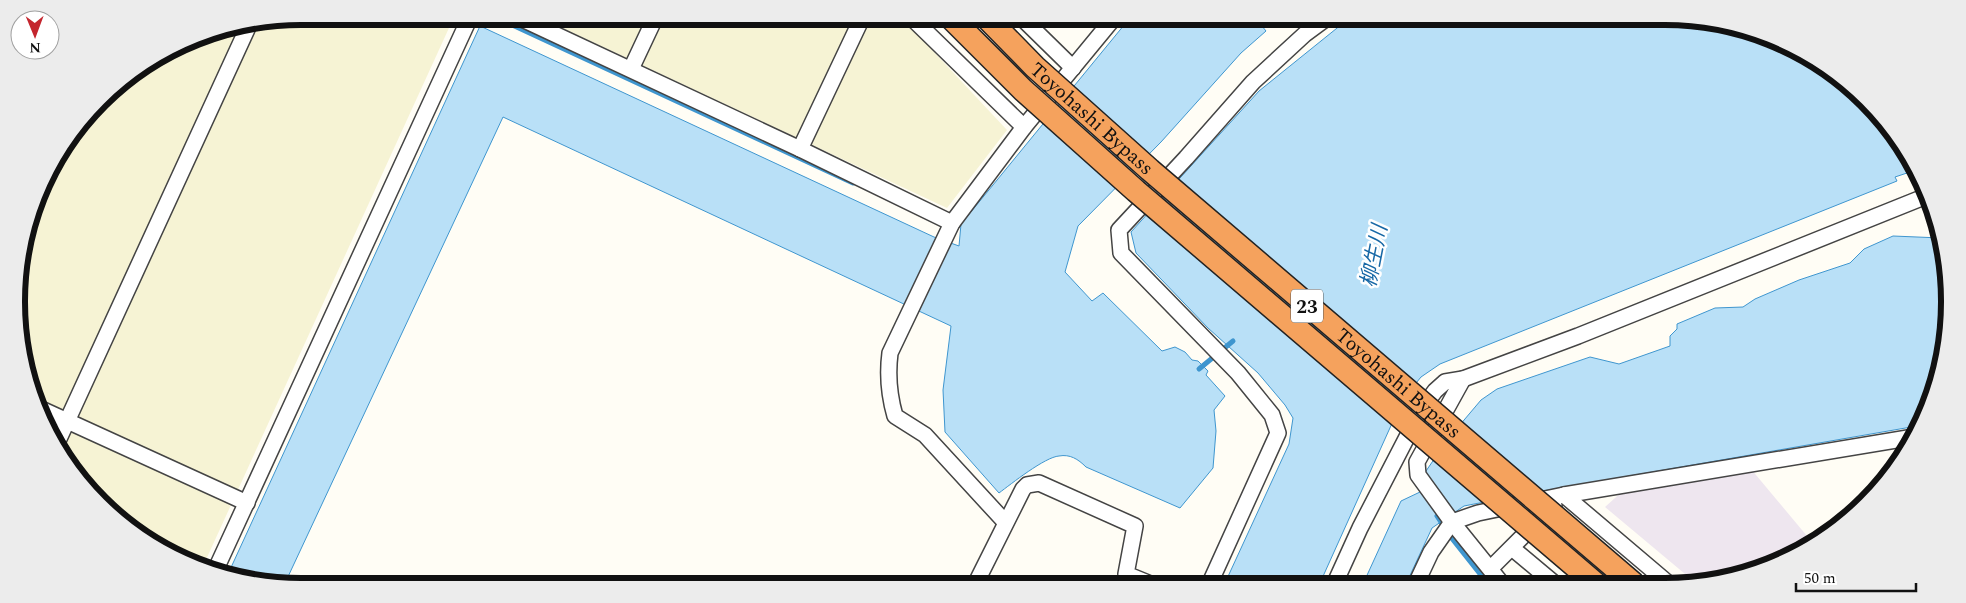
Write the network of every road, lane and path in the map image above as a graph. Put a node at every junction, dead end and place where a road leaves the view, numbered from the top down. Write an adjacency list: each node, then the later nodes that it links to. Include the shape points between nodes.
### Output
1 (466, 25): 24 (street)
2 (535, 25): 13 (street)
3 (651, 25): 13 (street)
4 (859, 25): 15 (street)
5 (919, 25): 14 (street)
6 (958, 25): 37 (highway, Toyohashi Bypass / 23, bridge, via 1023,90 1136,192)
7 (994, 25): 38 (highway, Toyohashi Bypass / 23, bridge, via 1150,170)
8 (1029, 25): 12 (street)
9 (1108, 25): 12 (street)
10 (1317, 25): 32 (street, via 1252,82 1120,230 1121,253 1226,361 1272,415 1278,433)
11 (246, 30): 20 (street)
12 (1073, 68): 14 (street)
13 (631, 69): 15 (street)
14 (1024, 127): 17 (street)
15 (800, 149): 17 (street)
16 (1921, 198): 18 (street)
17 (952, 223): 25 (street, via 890,353 887,372 890,398 895,416 925,435)
18 (1463, 379): 26 (street, via 1417,462 1418,475); 33 (street, via 1445,382 1420,410)
19 (48, 412): 20 (street)
20 (67, 421): 21 (street); 24 (street)
21 (60, 436)
22 (1905, 439): 23 (street)
23 (1564, 495): 26 (street, via 1478,513); 27 (street); 39 (street)
24 (247, 503): 28 (street)
25 (1005, 522): 30 (street); 31 (street, via 1023,489 1032,483 1044,484 1135,526 1126,574)
26 (1452, 522): 29 (street); 34 (street)
27 (1512, 548): 29 (street); 36 (street)
28 (218, 565)
29 (1491, 568): 35 (street)
30 (978, 578)
31 (1136, 578)
32 (1212, 578)
33 (1338, 578)
34 (1419, 578)
35 (1498, 578)
36 (1548, 578)
37 (1589, 578)
38 (1627, 578)
39 (1662, 578)

